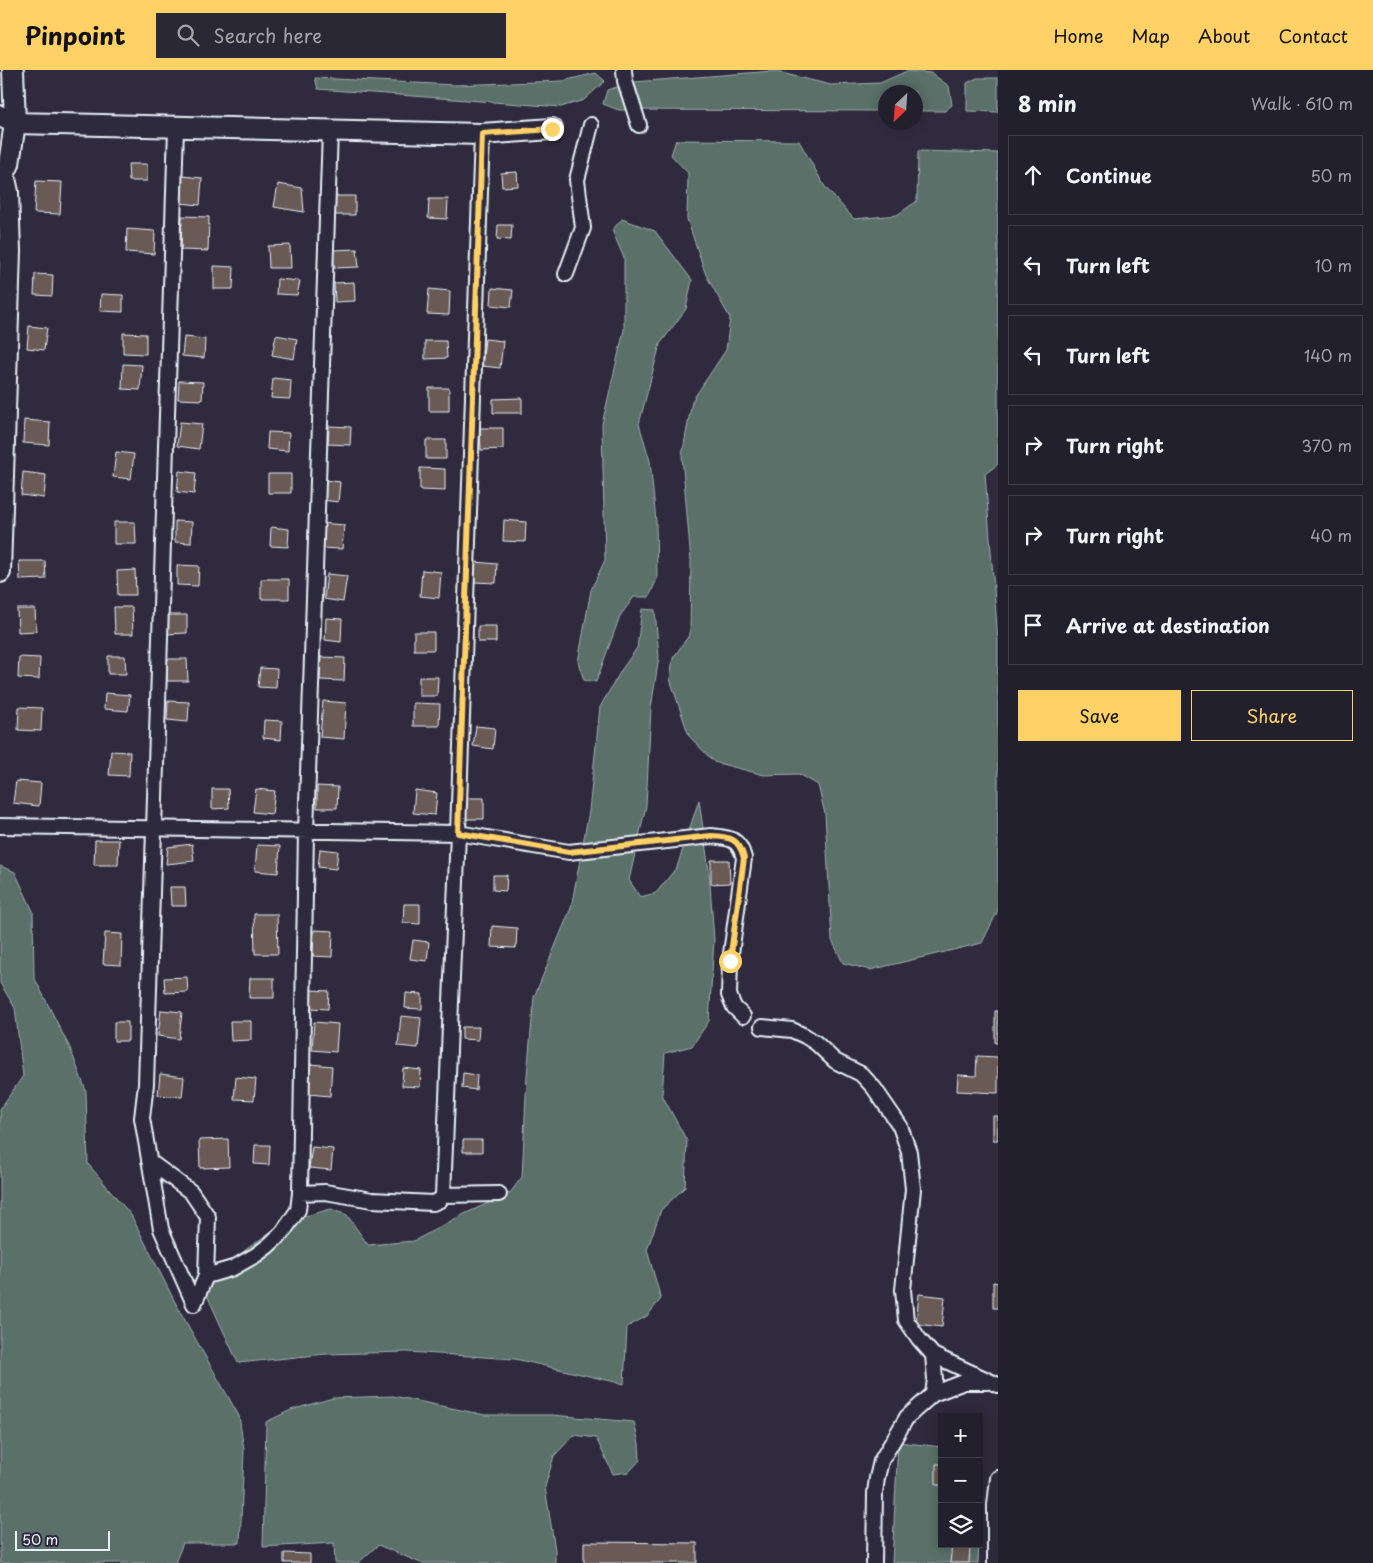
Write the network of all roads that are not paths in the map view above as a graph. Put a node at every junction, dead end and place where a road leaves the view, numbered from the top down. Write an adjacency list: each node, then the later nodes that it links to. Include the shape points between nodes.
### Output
1 (13, 70): 3 (street)
2 (624, 70): 5 (street)
3 (8, 119): 6 (street); 10 (street, via 9,164)
4 (591, 125): 11 (street, via 577,180 583,228)
5 (639, 126)
6 (176, 128): 8 (street); 14 (street)
7 (552, 129): 9 (street)
8 (330, 131): 9 (street); 15 (street)
9 (482, 134): 16 (street)
10 (2, 170): 12 (street, via 8,192 10,251)
11 (566, 274)
12 (0, 572)
13 (0, 826): 14 (street)
14 (155, 827): 15 (street); 19 (street, via 142,1118)
15 (306, 832): 16 (street); 20 (street)
16 (458, 833): 17 (street, via 569,852 711,836 729,837 737,842 744,858 730,961 730,995); 22 (street)
17 (742, 1016)
18 (762, 1027): 24 (street, via 792,1030 805,1036 835,1061 861,1074 900,1126 909,1152 913,1189 903,1290 906,1320)
19 (149, 1161): 23 (street, via 191,1192 208,1217); 23 (street, via 161,1229 194,1304)
20 (300, 1194): 22 (street, via 325,1192 372,1200 433,1203); 23 (street, via 298,1210 283,1232 268,1246 233,1268)
21 (499, 1194): 22 (street)
22 (443, 1195)
23 (206, 1276)
24 (934, 1355): 25 (street); 26 (street)
25 (994, 1383): 26 (street, via 964,1382)
26 (933, 1394): 28 (street, via 907,1417 881,1461 875,1493)
27 (998, 1478): 29 (street)
28 (874, 1563)
29 (995, 1563)

